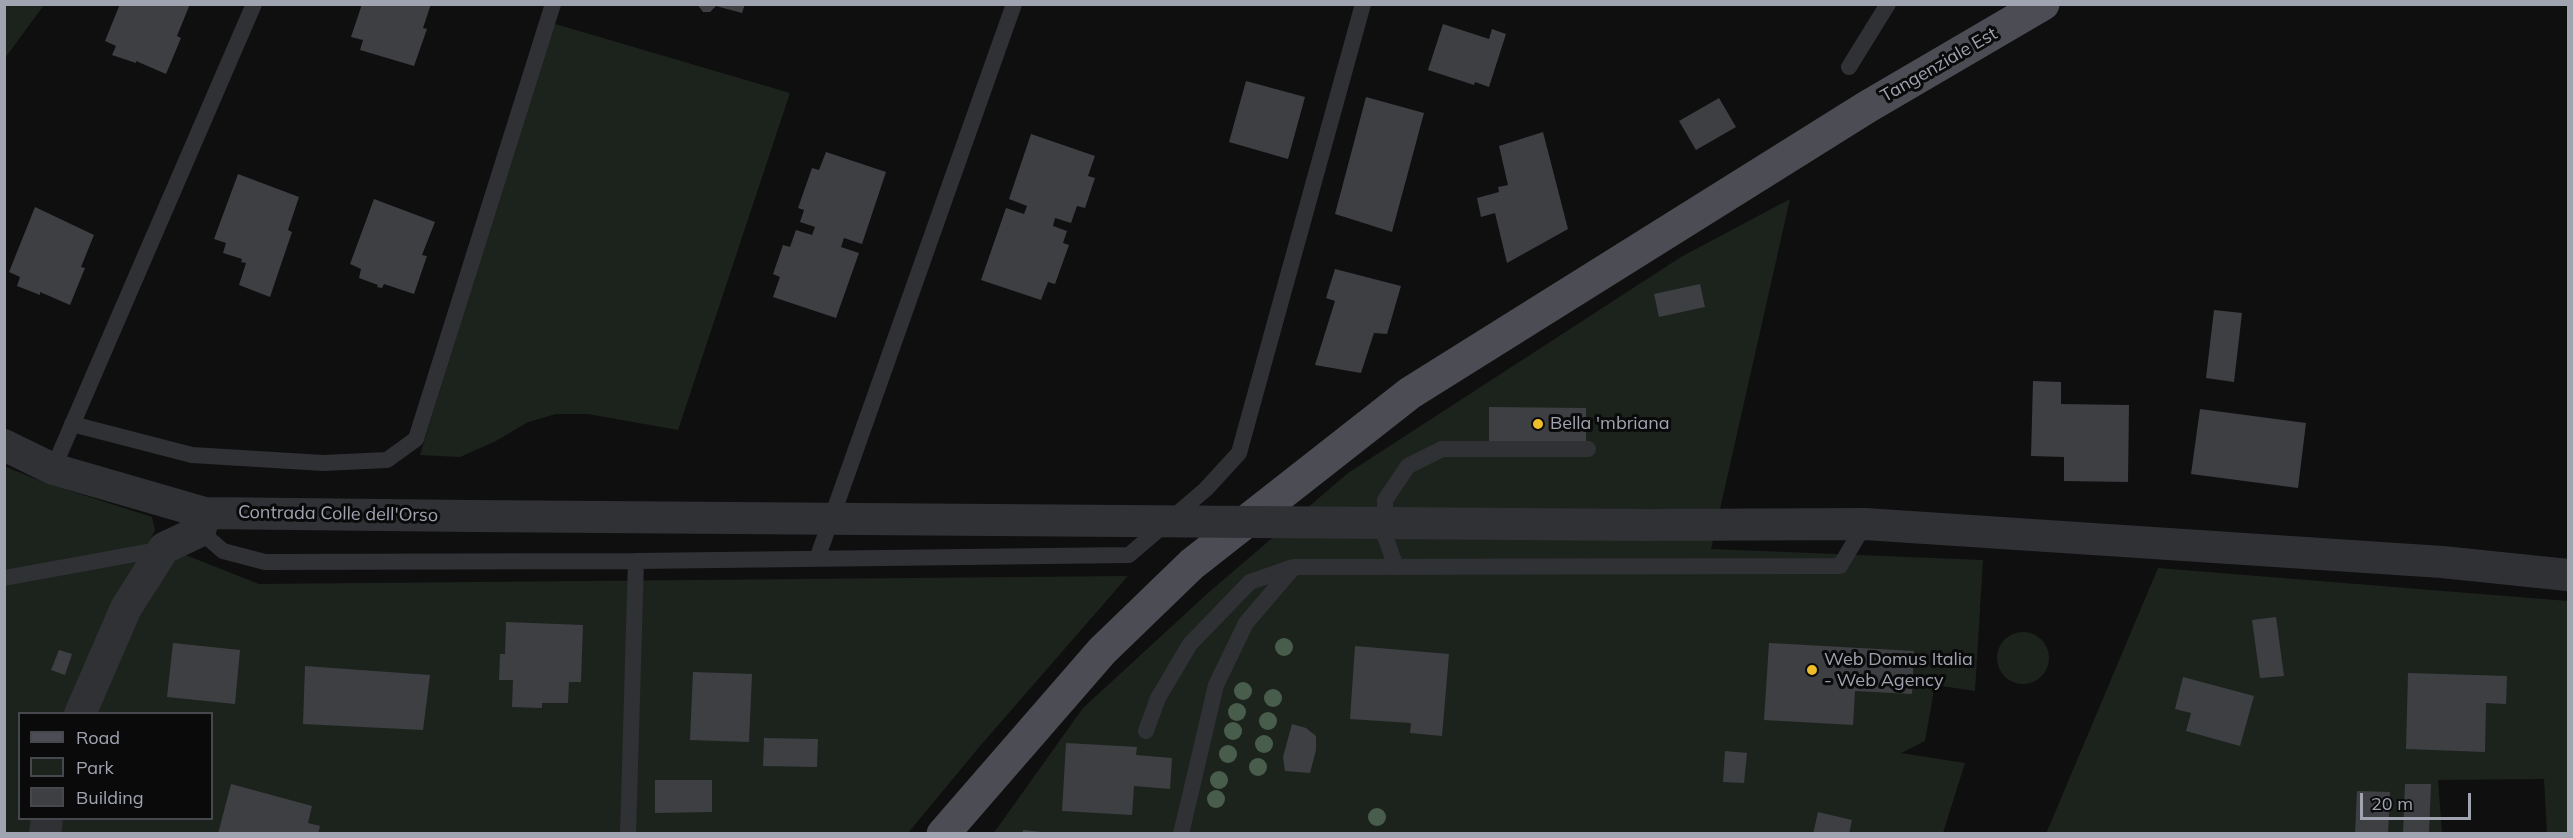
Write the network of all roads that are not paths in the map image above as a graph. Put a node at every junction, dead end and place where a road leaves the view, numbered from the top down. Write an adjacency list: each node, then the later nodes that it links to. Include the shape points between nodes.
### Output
1 (254, 4): 8 (lane)
2 (553, 4): 8 (lane, via 416,439 387,460 323,464 192,455)
3 (1014, 4): 15 (lane)
4 (1363, 4): 15 (lane, via 1239,453 1206,489 1129,555)
5 (1888, 4): 7 (lane)
6 (2043, 4): 24 (main road, Tangenziale Est, via 1867,106 1410,393 1192,564 1102,651)
7 (1849, 67)
8 (72, 424): 11 (lane)
9 (4, 445): 11 (street, Contrada Colle dell'Orso)
10 (1588, 449): 18 (lane, via 1442,449 1408,466 1385,500 1385,536)
11 (53, 468): 12 (street, Contrada Colle dell'Orso)
12 (203, 522): 13 (street, Contrada Colle dell'Orso, bridge, via 471,516); 14 (street, Contrada Colle dell'Orso); 16 (lane, via 223,550 265,562)
13 (1865, 524): 18 (lane, via 1840,566); 19 (street, Contrada Colle dell'Orso, via 2431,562)
14 (164, 548): 20 (lane); 21 (street, via 126,608)
15 (817, 559): 16 (lane)
16 (636, 561): 23 (lane)
17 (1293, 567): 18 (lane); 22 (lane, via 1250,582 1190,644 1158,698); 25 (lane, via 1246,623 1216,685)
18 (1396, 567)
19 (2568, 575)
20 (4, 578)
21 (81, 712)
22 (1146, 731)
23 (628, 834)
24 (943, 834)
25 (1181, 834)

